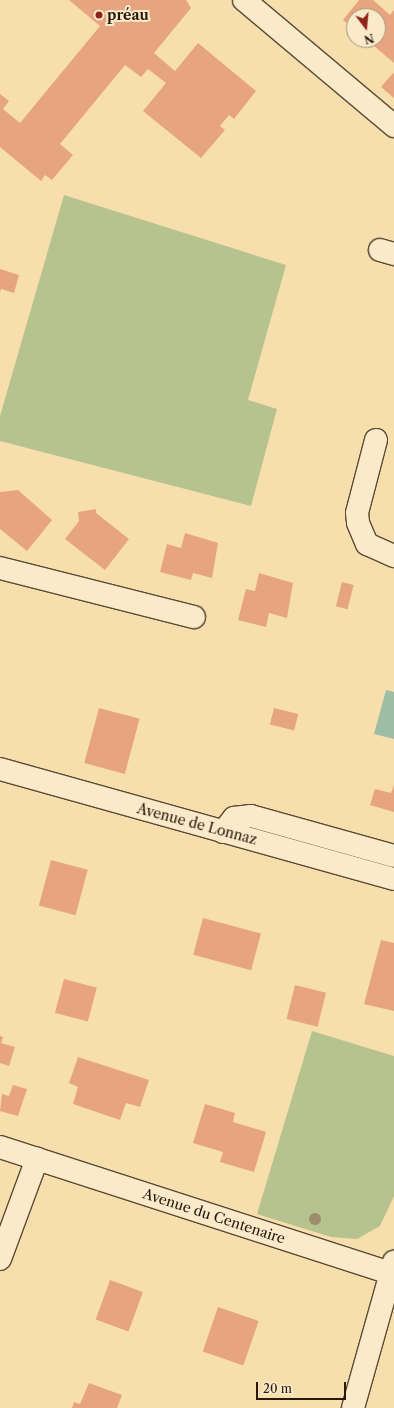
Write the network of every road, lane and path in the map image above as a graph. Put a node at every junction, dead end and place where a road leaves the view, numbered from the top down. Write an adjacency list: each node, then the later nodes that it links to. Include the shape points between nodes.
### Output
1 (244, 0): 2 (street)
2 (394, 126)
3 (376, 440): 4 (street, via 357,513 358,523 368,544)
4 (394, 556)
5 (0, 568): 6 (street)
6 (194, 617)
7 (0, 769): 8 (street, Avenue de Lonnaz)
8 (223, 832): 9 (street, via 234,818 251,816); 10 (street, Avenue de Lonnaz)
9 (394, 856)
10 (394, 879)
11 (0, 1147): 12 (street, Avenue du Centenaire)
12 (37, 1159): 13 (street); 14 (street, Avenue du Centenaire)
13 (0, 1259)
14 (393, 1271): 15 (street)
15 (353, 1408)

